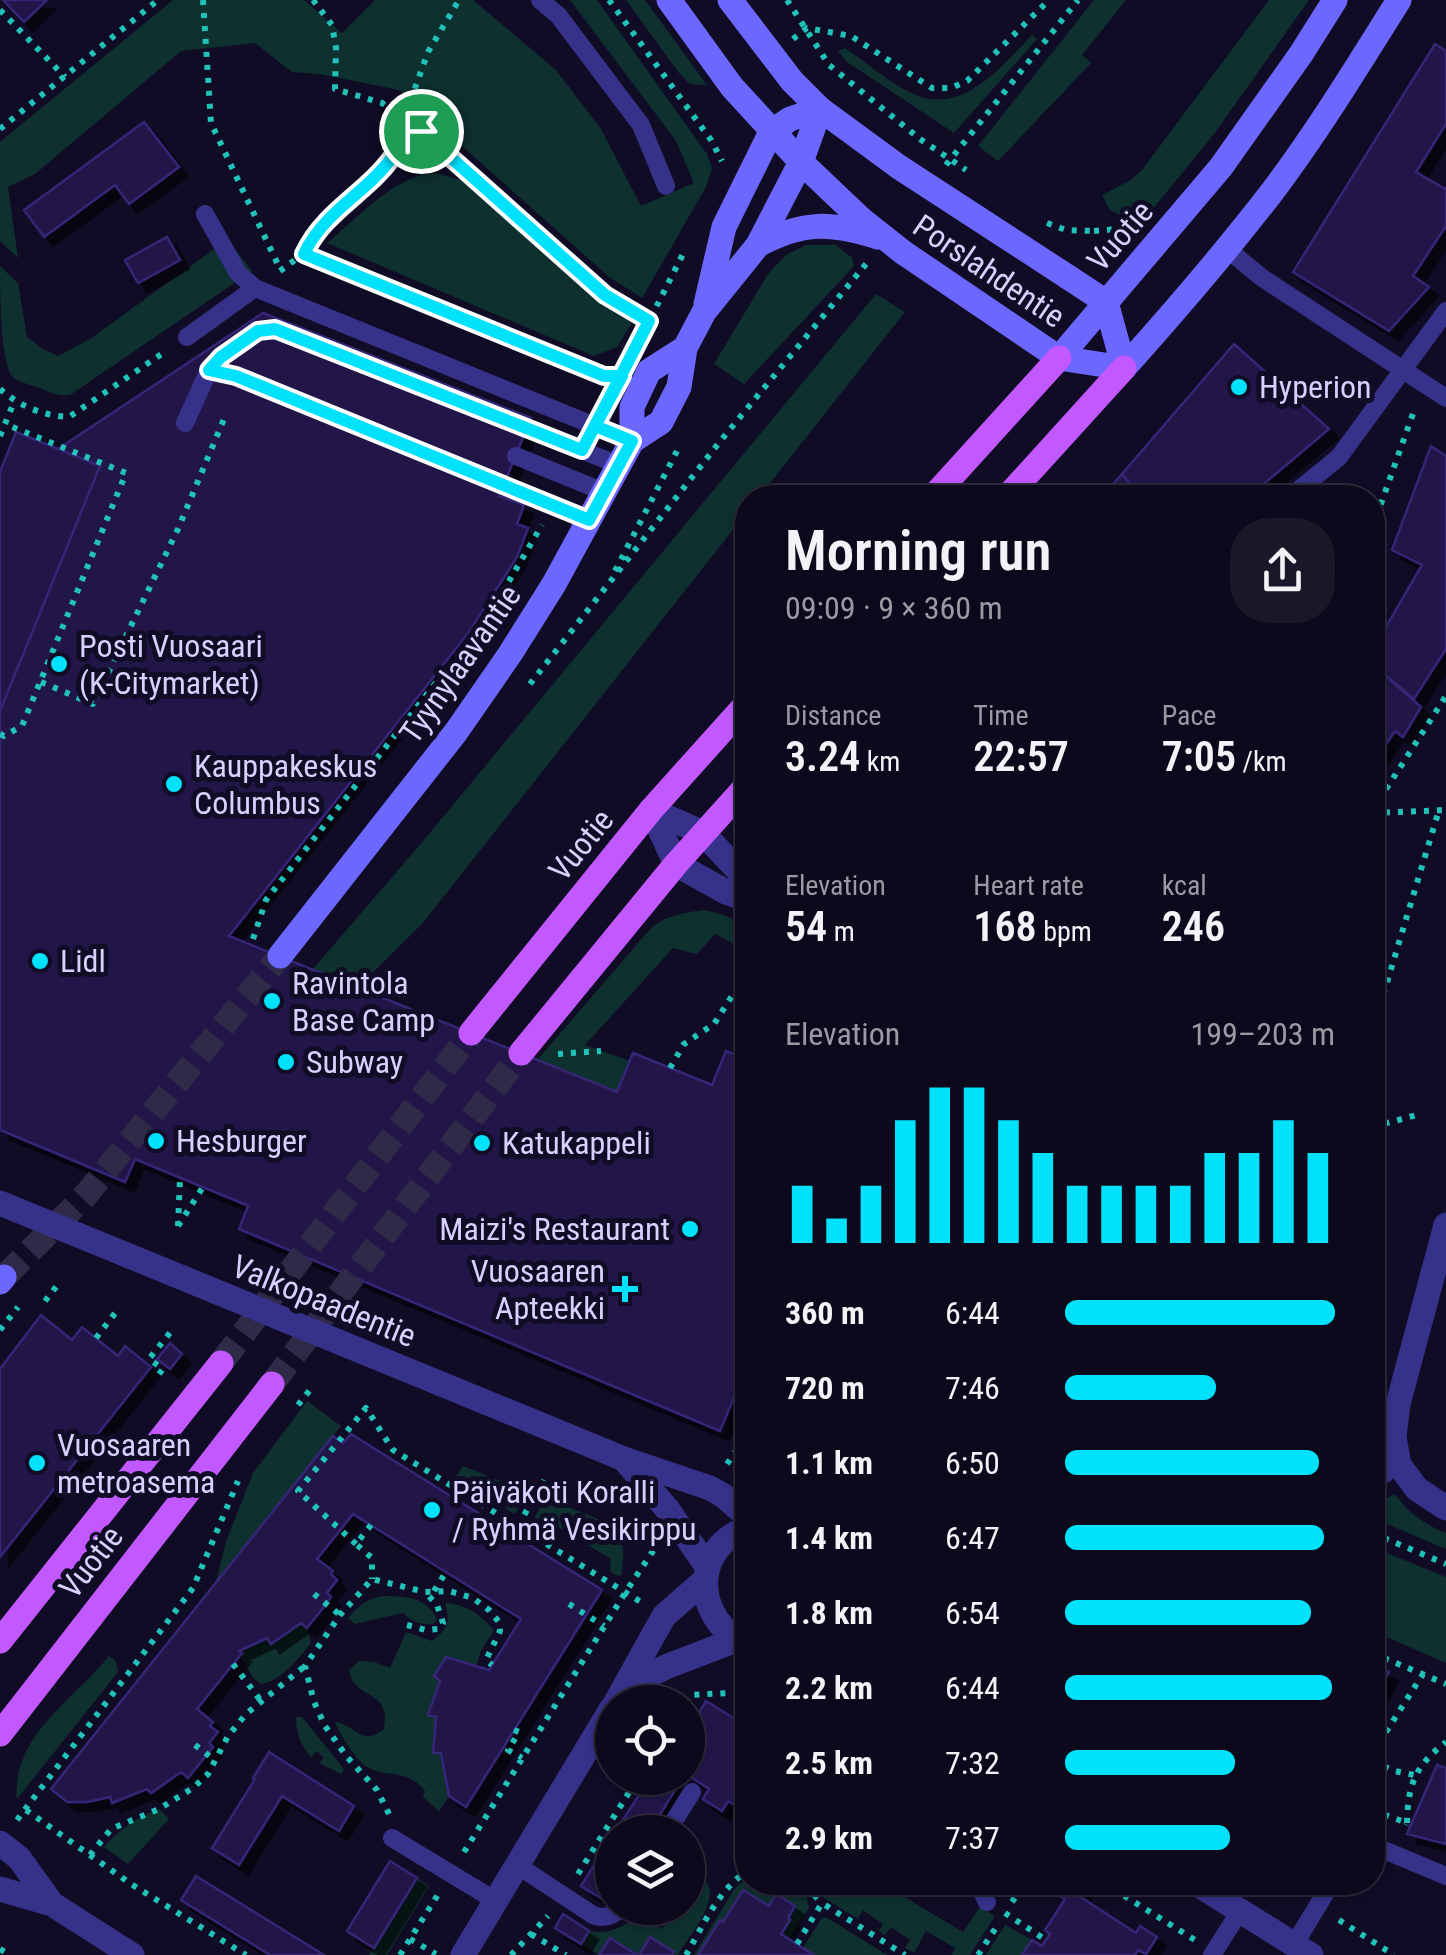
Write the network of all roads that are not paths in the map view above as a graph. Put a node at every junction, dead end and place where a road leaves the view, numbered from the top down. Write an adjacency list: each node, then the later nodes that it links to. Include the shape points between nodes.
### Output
1 (540, 0): 9 (lane, via 641,125)
2 (668, 0): 7 (street, Porslahdentie)
3 (730, 0): 6 (street, Porslahdentie)
4 (1335, 0): 15 (street, Vuotie, via 1221,167)
5 (1398, 0): 13 (street, via 1273,190)
6 (820, 109): 7 (street); 8 (street, Tyynylaavantie); 15 (street, Porslahdentie, bridge)
7 (771, 132): 8 (street, Porslahdentie); 17 (street, Tyynylaavantie, via 724,227)
8 (801, 162): 11 (street, Porslahdentie); 12 (street, Tyynylaavantie)
9 (666, 186)
10 (205, 214): 14 (lane, via 238,273)
11 (857, 224): 12 (street, Tyynylaavantie, via 804,227); 19 (street, Porslahdentie, bridge)
12 (758, 245): 17 (street, Tyynylaavantie)
13 (1226, 248): 20 (street); 22 (lane)
14 (255, 288): 18 (lane); 25 (lane)
15 (1106, 302): 19 (street, Vuotie); 20 (street, Porslahdentie)
16 (1446, 311): 22 (lane)
17 (704, 312): 25 (street, Tyynylaavantie, via 661,422)
18 (186, 337)
19 (1059, 358): 20 (street, Porslahdentie); 28 (main road, Vuotie)
20 (1124, 368): 29 (main road)
21 (209, 370): 24 (lane); 27 (lane, via 258,331 275,329); 32 (lane)
22 (1404, 370): 23 (lane); 30 (lane, via 1339,457)
23 (1446, 398)
24 (185, 423)
25 (632, 441): 27 (street, Tyynylaavantie)
26 (516, 456): 31 (lane)
27 (618, 465): 31 (street, Tyynylaavantie)
28 (944, 485)
29 (1018, 485)
30 (1305, 485)
31 (604, 492): 32 (street, Tyynylaavantie)
32 (589, 520): 40 (street, Tyynylaavantie, via 456,732)
33 (735, 717): 35 (main road, Vuotie)
34 (735, 798): 36 (main road)
35 (652, 810): 36 (street); 37 (street); 41 (main road, Vuotie)
36 (704, 833): 37 (main road); 38 (street)
37 (676, 864): 39 (street); 42 (main road)
38 (735, 867)
39 (735, 895)
40 (280, 956)
41 (472, 1033)
42 (521, 1053)
43 (0, 1203): 47 (street, Valkopaadentie, bridge)
44 (1446, 1225): 48 (street)
45 (220, 1363): 54 (main road, Vuotie)
46 (272, 1384): 58 (main road, Vuotie)
47 (624, 1459): 49 (street, Valkopaadentie, via 710,1488); 52 (street, Valkopaadentie, via 668,1510)
48 (1385, 1468): 50 (street)
49 (735, 1506)
50 (1446, 1508)
51 (735, 1535): 52 (street, via 713,1555)
52 (707, 1574): 53 (street, Valkopaadentie, via 712,1614); 56 (street, via 664,1616)
53 (735, 1637)
54 (0, 1640)
55 (735, 1644): 57 (street, via 668,1666)
56 (626, 1685)
57 (639, 1685)
58 (0, 1734)
59 (595, 1737): 63 (street)
60 (392, 1838): 69 (lane)
61 (0, 1843): 71 (street, via 20,1858)
62 (1385, 1850): 64 (lane)
63 (517, 1865): 69 (street); 73 (lane)
64 (1446, 1876)
65 (0, 1889): 71 (street)
66 (984, 1895): 70 (lane)
67 (1215, 1895): 72 (street)
68 (1326, 1895): 74 (lane)
69 (496, 1901): 77 (street)
70 (987, 1902)
71 (52, 1904): 76 (street)
72 (1240, 1911): 74 (street); 75 (lane)
73 (595, 1914)
74 (1303, 1950)
75 (1213, 1954)
76 (132, 1955)
77 (463, 1955)

